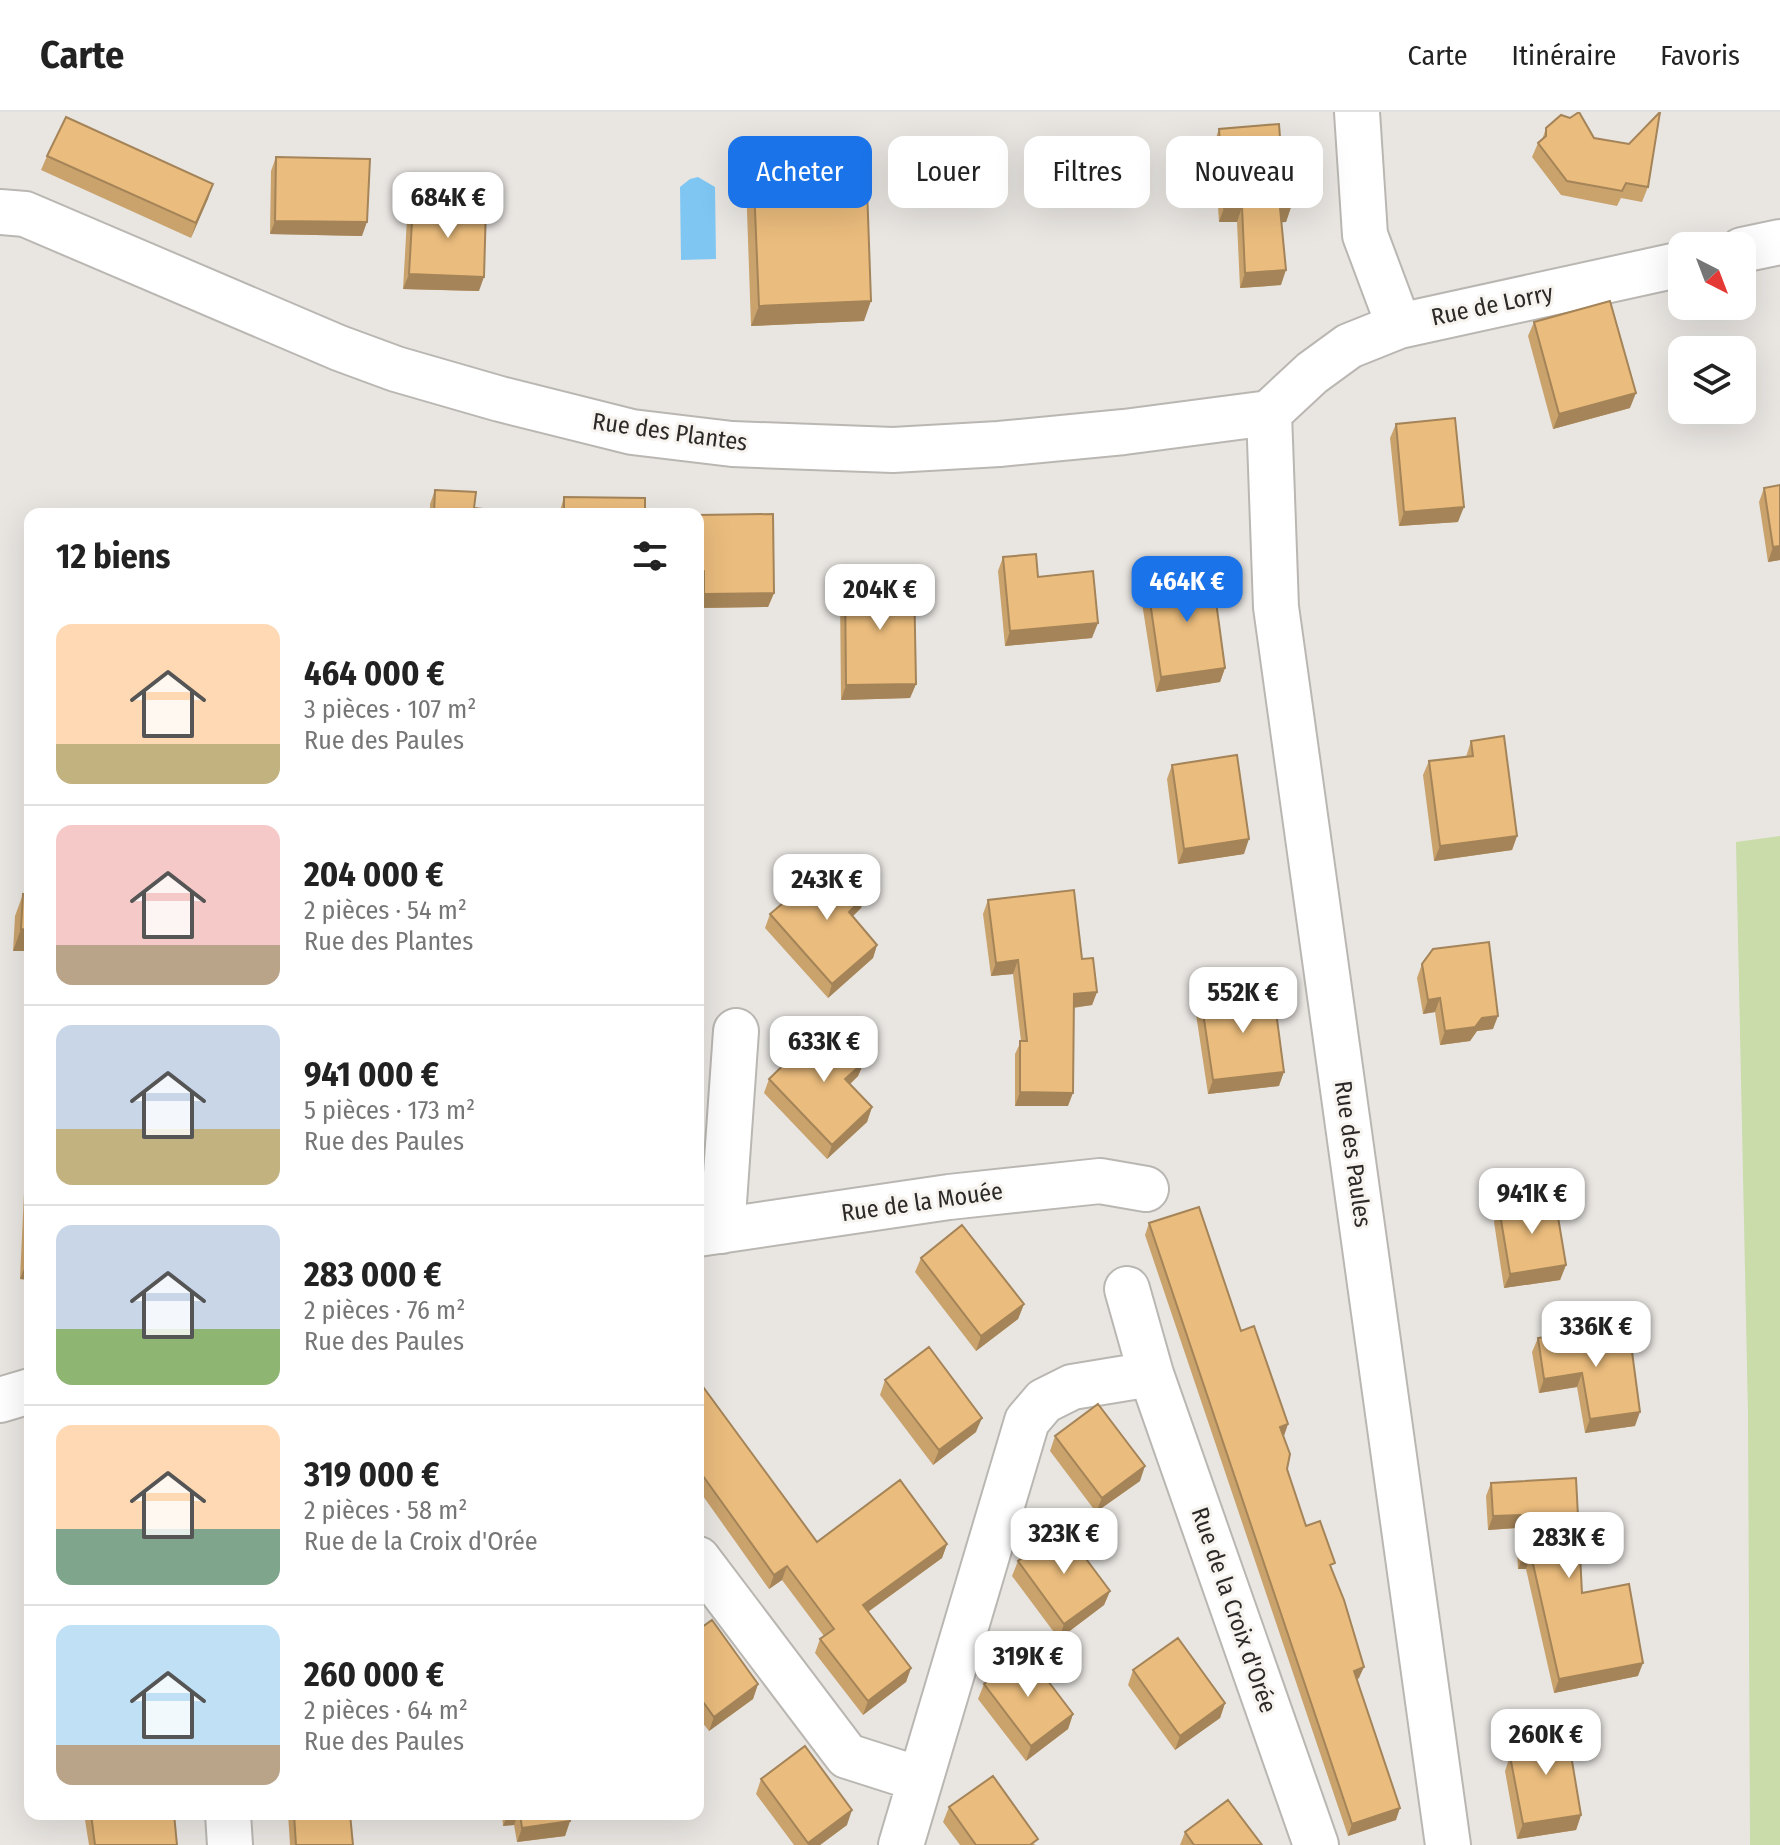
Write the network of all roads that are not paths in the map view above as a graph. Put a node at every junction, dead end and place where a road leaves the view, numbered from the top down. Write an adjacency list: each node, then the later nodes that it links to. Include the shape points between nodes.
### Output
1 (1357, 112): 6 (street, via 1365,235)
2 (0, 212): 7 (street, Rue des Plantes, via 25,214 396,369 632,432 732,444 893,450 1108,433)
3 (1780, 242): 4 (street)
4 (1756, 247)
5 (1668, 267): 6 (street, Rue de Lorry)
6 (1399, 326): 7 (street, Rue de Lorry, via 1349,346)
7 (1269, 413): 21 (street, Rue des Paules, via 1276,607)
8 (736, 1031): 10 (street)
9 (1146, 1189): 10 (street, Rue de la Mouée, via 1100,1181 1040,1187)
10 (710, 1233)
11 (1127, 1289): 12 (street, Rue de la Croix d'Orée)
12 (1151, 1374): 16 (street, via 1072,1387 1044,1401 1027,1421); 20 (street, Rue de la Croix d'Orée)
13 (24, 1393): 14 (street)
14 (0, 1400)
15 (704, 1567): 16 (street, via 847,1756)
16 (919, 1779): 19 (street)
17 (228, 1820): 18 (street)
18 (230, 1845)
19 (901, 1845)
20 (1316, 1845)
21 (1448, 1845)

